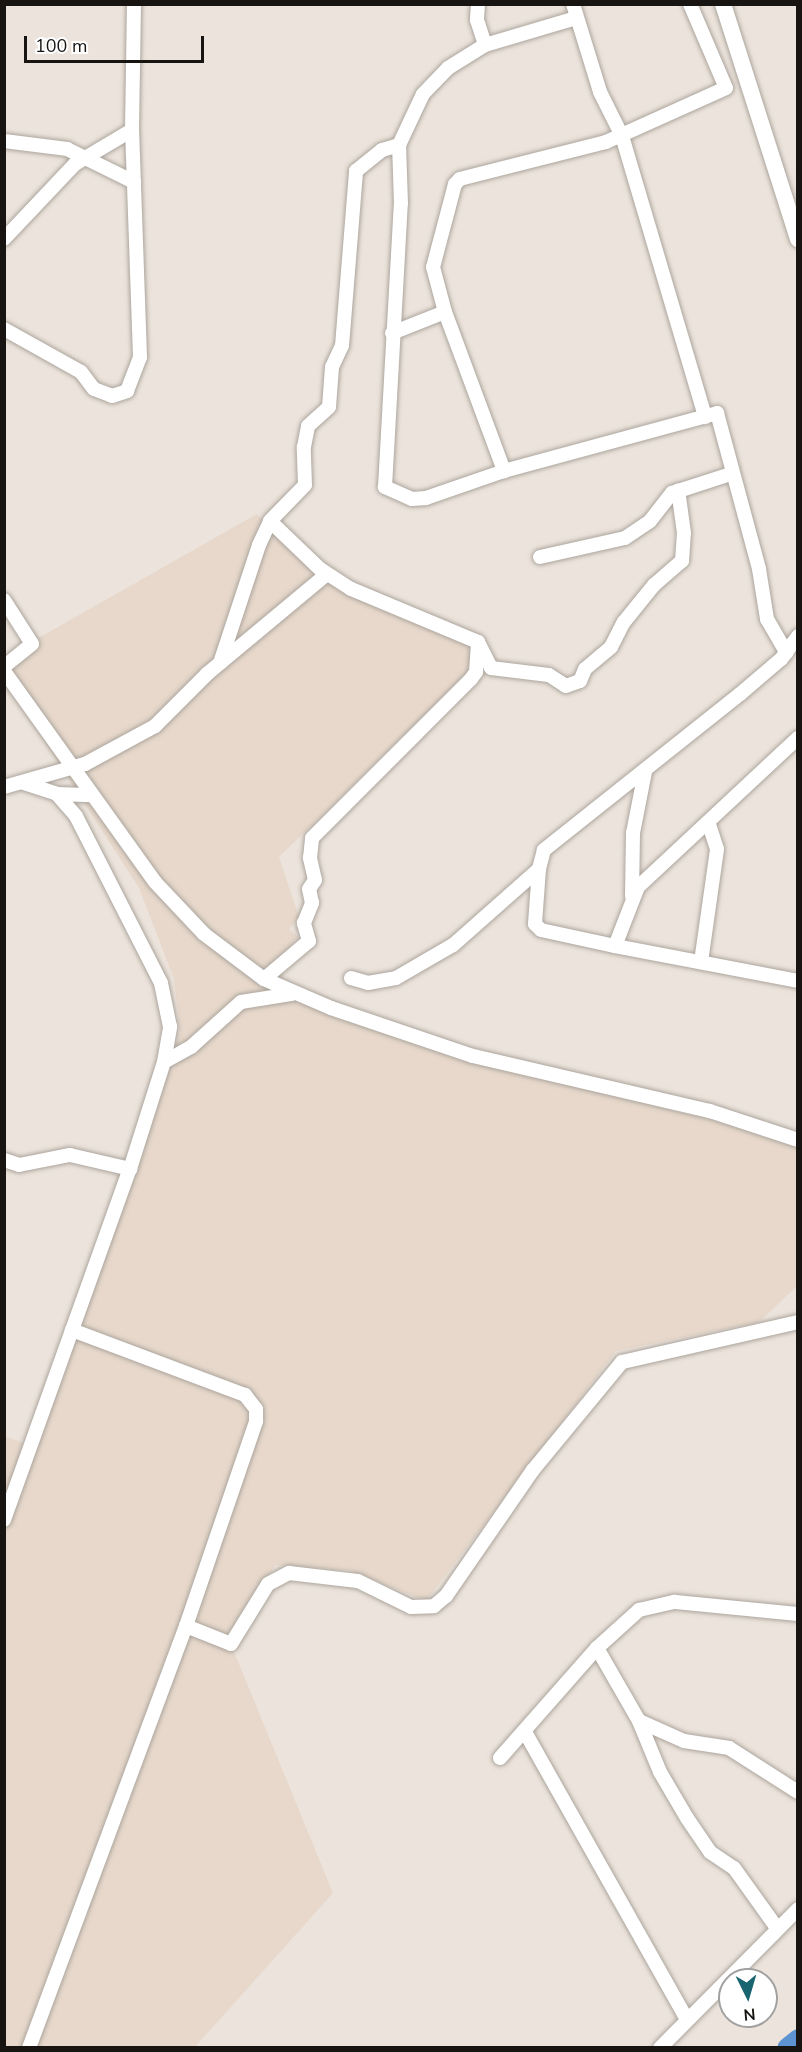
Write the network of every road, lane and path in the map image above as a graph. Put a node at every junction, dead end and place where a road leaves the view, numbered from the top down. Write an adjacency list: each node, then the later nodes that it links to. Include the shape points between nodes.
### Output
1 (134, 4): 7 (street)
2 (477, 4): 6 (street, via 477,20)
3 (690, 4): 8 (street, via 726,88)
4 (723, 4): 14 (main road)
5 (574, 11): 6 (street); 8 (street, via 600,92)
6 (485, 45): 10 (street, via 423,93)
7 (132, 130): 11 (street); 12 (street)
8 (622, 136): 15 (street, via 460,179 455,184 433,261); 18 (street)
9 (4, 141): 11 (street, via 46,145)
10 (399, 145): 17 (street, via 401,204); 22 (street, via 382,150 356,171 342,346 332,367 329,407 308,426 305,434 303,490)
11 (88, 156): 12 (street); 13 (street, via 65,174)
12 (134, 182): 16 (street, via 140,357 126,391 112,396 94,389 81,372)
13 (4, 239)
14 (798, 239)
15 (445, 312): 17 (street); 19 (street)
16 (4, 329)
17 (392, 333): 19 (street, via 385,487 412,499 426,498)
18 (705, 417): 19 (street); 20 (street, via 717,413)
19 (504, 471)
20 (731, 474): 21 (street); 28 (street, via 759,569 767,620)
21 (678, 490): 23 (street, via 650,521 625,538); 30 (street, via 684,533 682,561 654,585 624,622 611,647 585,669 580,681 566,686 549,675)
22 (270, 521): 24 (street); 29 (street)
23 (540, 557)
24 (327, 574): 27 (street, via 359,594); 29 (street)
25 (4, 600): 31 (street, via 32,644)
26 (798, 636): 28 (street)
27 (478, 642): 30 (street); 32 (street)
28 (787, 653): 35 (street)
29 (220, 663): 34 (street, via 155,726)
30 (491, 668): 32 (street)
31 (4, 669): 34 (street)
32 (476, 672): 46 (street, via 319,829 309,848 315,880 304,919 309,941)
33 (798, 738): 40 (street)
34 (74, 768): 36 (street); 39 (street)
35 (645, 772): 41 (street, via 550,844); 42 (street, via 633,833)
36 (24, 783): 37 (street); 38 (street)
37 (4, 787)
38 (57, 794): 39 (street); 49 (street, via 76,816 161,983 170,1027)
39 (92, 795): 46 (street, via 127,847 180,912)
40 (708, 822): 42 (street); 44 (street, via 717,849)
41 (538, 869): 43 (street, via 537,927); 45 (street, via 444,951 396,978 368,983)
42 (632, 896): 43 (street)
43 (615, 946): 44 (street)
44 (701, 962): 47 (street)
45 (351, 978)
46 (264, 979): 48 (street)
47 (798, 981)
48 (294, 994): 49 (street, via 241,1002 191,1047); 50 (street, via 473,1056 710,1111)
49 (164, 1062): 52 (street)
50 (798, 1140)
51 (4, 1160): 52 (street, via 19,1165 70,1155)
52 (130, 1169): 54 (street)
53 (798, 1322): 57 (street, via 622,1362 533,1470 446,1596 434,1606 411,1607 358,1581 289,1573 268,1584 231,1644)
54 (72, 1330): 55 (street); 57 (street, via 245,1395 256,1409 256,1421)
55 (4, 1520)
56 (798, 1614): 58 (street, via 675,1602 645,1607 626,1618)
57 (186, 1626): 66 (street)
58 (597, 1648): 59 (street); 60 (street)
59 (639, 1721): 62 (street, via 684,1741 729,1748); 64 (street, via 660,1772 687,1818 710,1852 734,1868)
60 (525, 1732): 61 (street); 65 (street)
61 (500, 1758)
62 (798, 1792)
63 (798, 1909): 64 (street)
64 (777, 1928): 65 (street)
65 (687, 2019): 67 (street)
66 (29, 2048)
67 (660, 2048)

